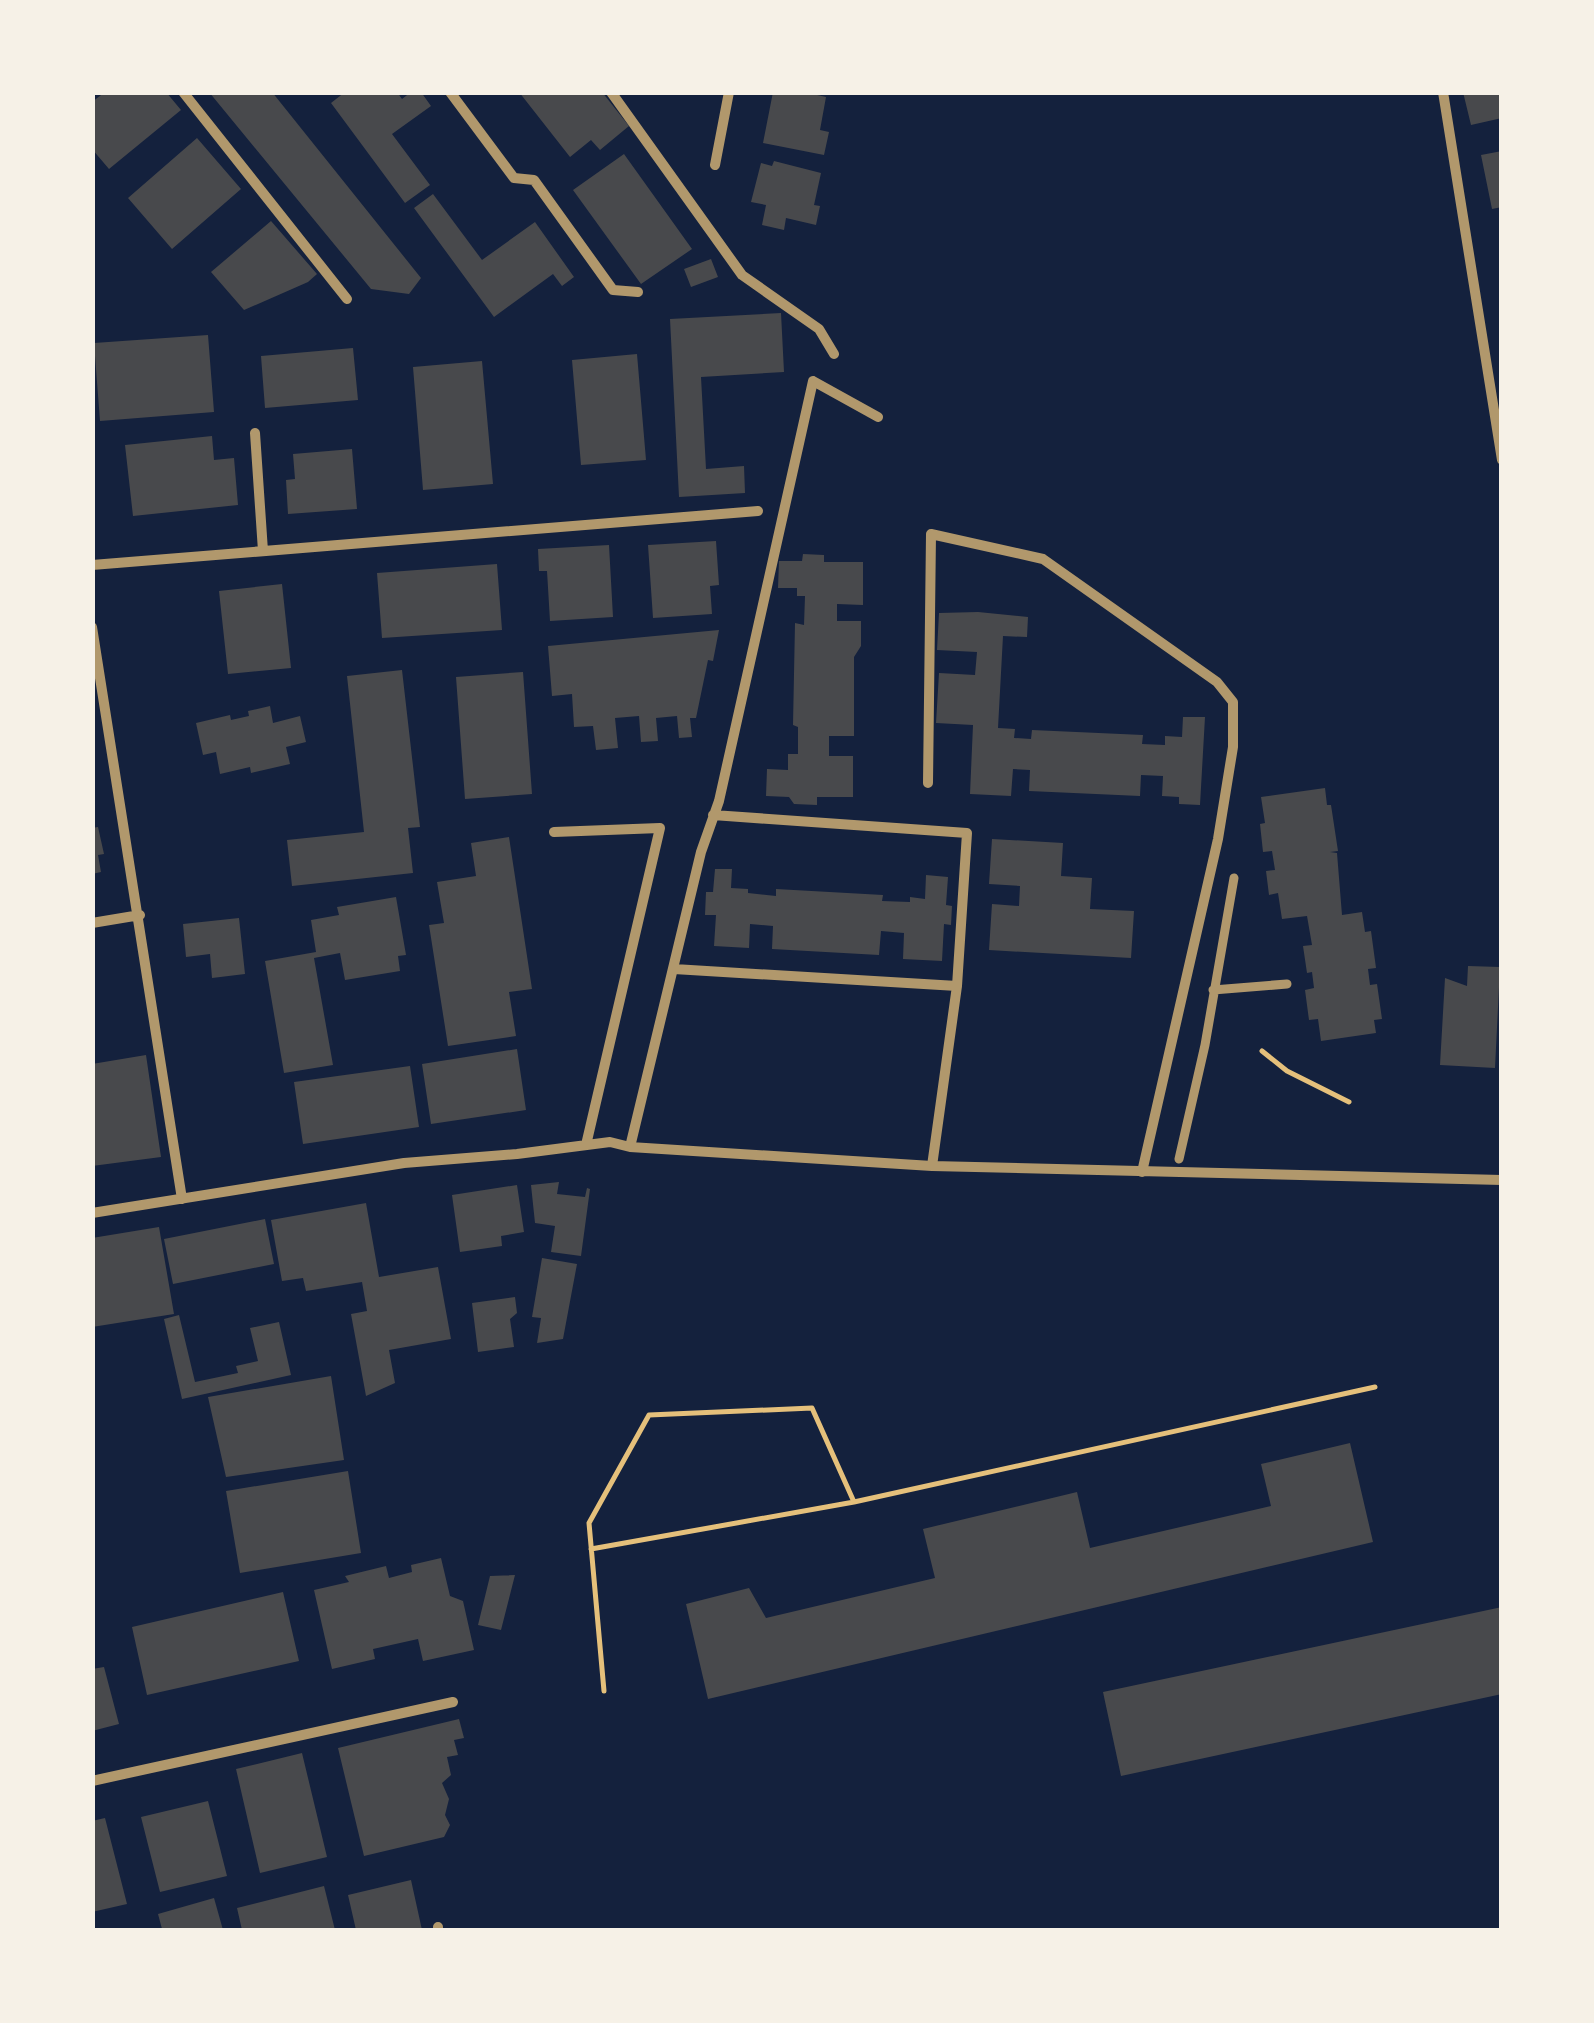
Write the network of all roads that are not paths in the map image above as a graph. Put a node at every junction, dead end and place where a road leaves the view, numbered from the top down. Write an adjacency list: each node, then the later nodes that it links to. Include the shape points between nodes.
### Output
1 (183, 92): 8 (street)
2 (450, 92): 7 (street, via 514,178 534,180 613,290)
3 (611, 92): 9 (street, via 742,275 819,328)
4 (729, 92): 6 (street)
5 (1442, 92): 12 (street)
6 (715, 165)
7 (638, 292)
8 (347, 298)
9 (834, 354)
10 (878, 417): 19 (street, via 813,380)
11 (256, 434): 14 (street)
12 (1502, 460)
13 (758, 511): 14 (street)
14 (263, 551): 15 (street)
15 (92, 564)
16 (92, 627): 17 (street)
17 (98, 688): 22 (street)
18 (928, 783): 32 (street, via 931,534 1043,559 1217,682 1233,702 1218,839)
19 (713, 815): 24 (street); 26 (street, via 968,833)
20 (554, 832): 28 (street, via 660,828)
21 (1234, 878): 27 (street)
22 (140, 915): 23 (street); 34 (street)
23 (92, 922)
24 (674, 968): 26 (street); 29 (street)
25 (1287, 984): 27 (street)
26 (957, 986): 31 (street)
27 (1214, 990): 30 (street)
28 (586, 1146): 29 (street); 34 (street, via 404,1163)
29 (630, 1147): 31 (street)
30 (1179, 1158)
31 (932, 1166): 32 (street)
32 (1142, 1172): 33 (street)
33 (1502, 1180)
34 (182, 1199): 35 (street)
35 (92, 1213)
36 (453, 1702): 37 (street)
37 (92, 1782)

